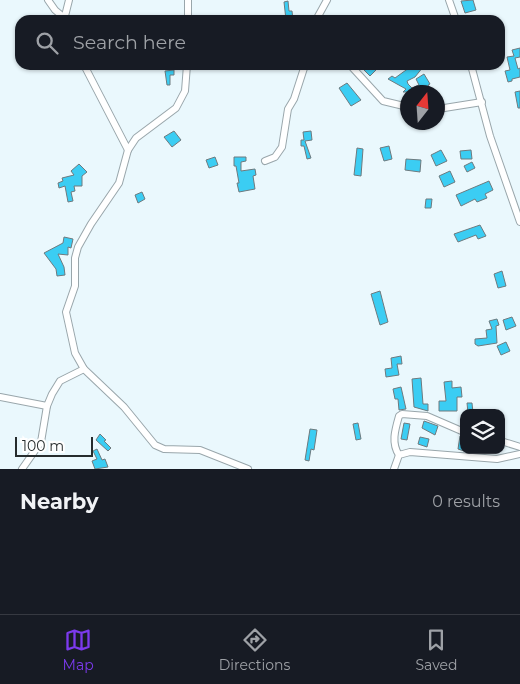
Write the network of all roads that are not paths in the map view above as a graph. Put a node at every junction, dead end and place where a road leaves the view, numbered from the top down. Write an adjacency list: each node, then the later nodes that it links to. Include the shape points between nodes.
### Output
1 (48, 0): 6 (street)
2 (69, 0): 7 (street)
3 (188, 0): 8 (street)
4 (327, 0): 9 (street)
5 (448, 0): 10 (street)
6 (62, 15)
7 (66, 15)
8 (188, 15)
9 (319, 15)
10 (454, 15)
11 (87, 70): 19 (street)
12 (187, 70): 19 (street, via 185,91 176,108 136,138)
13 (303, 70): 20 (street, via 288,109 282,147 275,157)
14 (355, 70): 17 (street, via 383,101)
15 (473, 70): 16 (street)
16 (482, 102): 18 (street); 21 (street, via 490,136)
17 (400, 105)
18 (445, 108)
19 (128, 150): 22 (street, via 119,184 91,224 75,258 75,286 66,312 75,353)
20 (264, 161)
21 (520, 222)
22 (84, 369): 24 (street, via 60,381); 31 (street, via 124,407 159,448 200,450)
23 (0, 397): 24 (street)
24 (47, 406): 30 (street, via 41,442)
25 (460, 430): 29 (street, via 428,416 402,414 394,439)
26 (505, 442): 27 (street)
27 (520, 447)
28 (520, 454): 29 (street, via 497,459 410,452)
29 (399, 455): 32 (street)
30 (22, 469)
31 (248, 469)
32 (394, 469)

